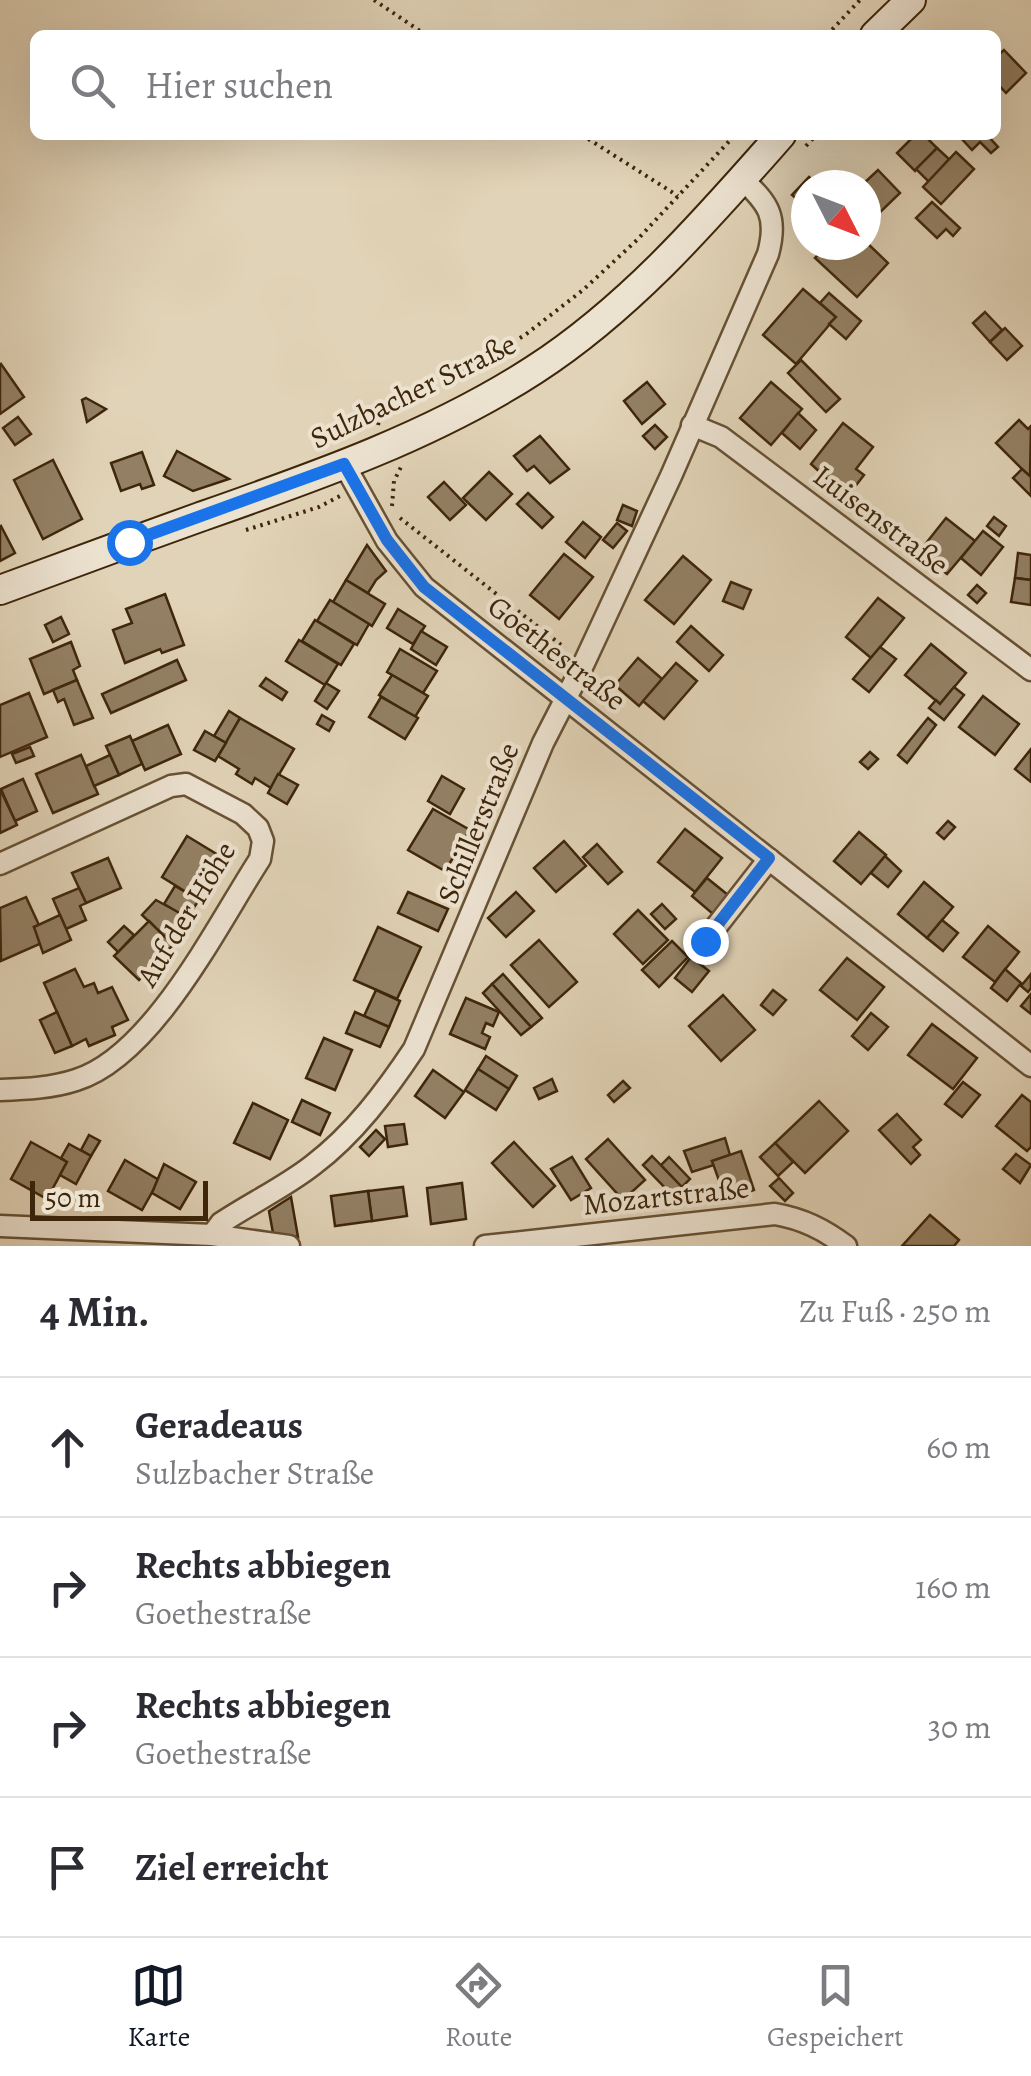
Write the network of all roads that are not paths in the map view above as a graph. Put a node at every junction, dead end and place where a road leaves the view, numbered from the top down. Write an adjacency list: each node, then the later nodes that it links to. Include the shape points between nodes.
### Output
1 (910, 0): 2 (main road)
2 (880, 30)
3 (777, 140): 4 (main road, Sulzbacher Straße)
4 (742, 180): 5 (street, Schillerstraße, via 770,210 773,234); 6 (main road, Sulzbacher Straße, via 646,280 533,371 390,458)
5 (692, 425): 8 (street, Luisenstraße, via 721,437); 9 (street, Schillerstraße)
6 (344, 464): 7 (main road, Sulzbacher Straße); 9 (street, Goethestraße, via 387,540 424,587)
7 (0, 590)
8 (1031, 670)
9 (566, 698): 10 (street, Goethestraße); 16 (street, Schillerstraße, via 407,1060 324,1156)
10 (769, 858): 12 (street); 13 (street, Goethestraße)
11 (0, 864): 14 (street, Auf der Höhe, via 186,784 243,814 264,841 260,859 134,1045 78,1080)
12 (705, 941)
13 (1031, 1066)
14 (0, 1090)
15 (0, 1226): 16 (street)
16 (212, 1235): 17 (street)
17 (289, 1246)
18 (485, 1246): 19 (street, Mozartstraße, via 775,1214 811,1224)
19 (846, 1246)

